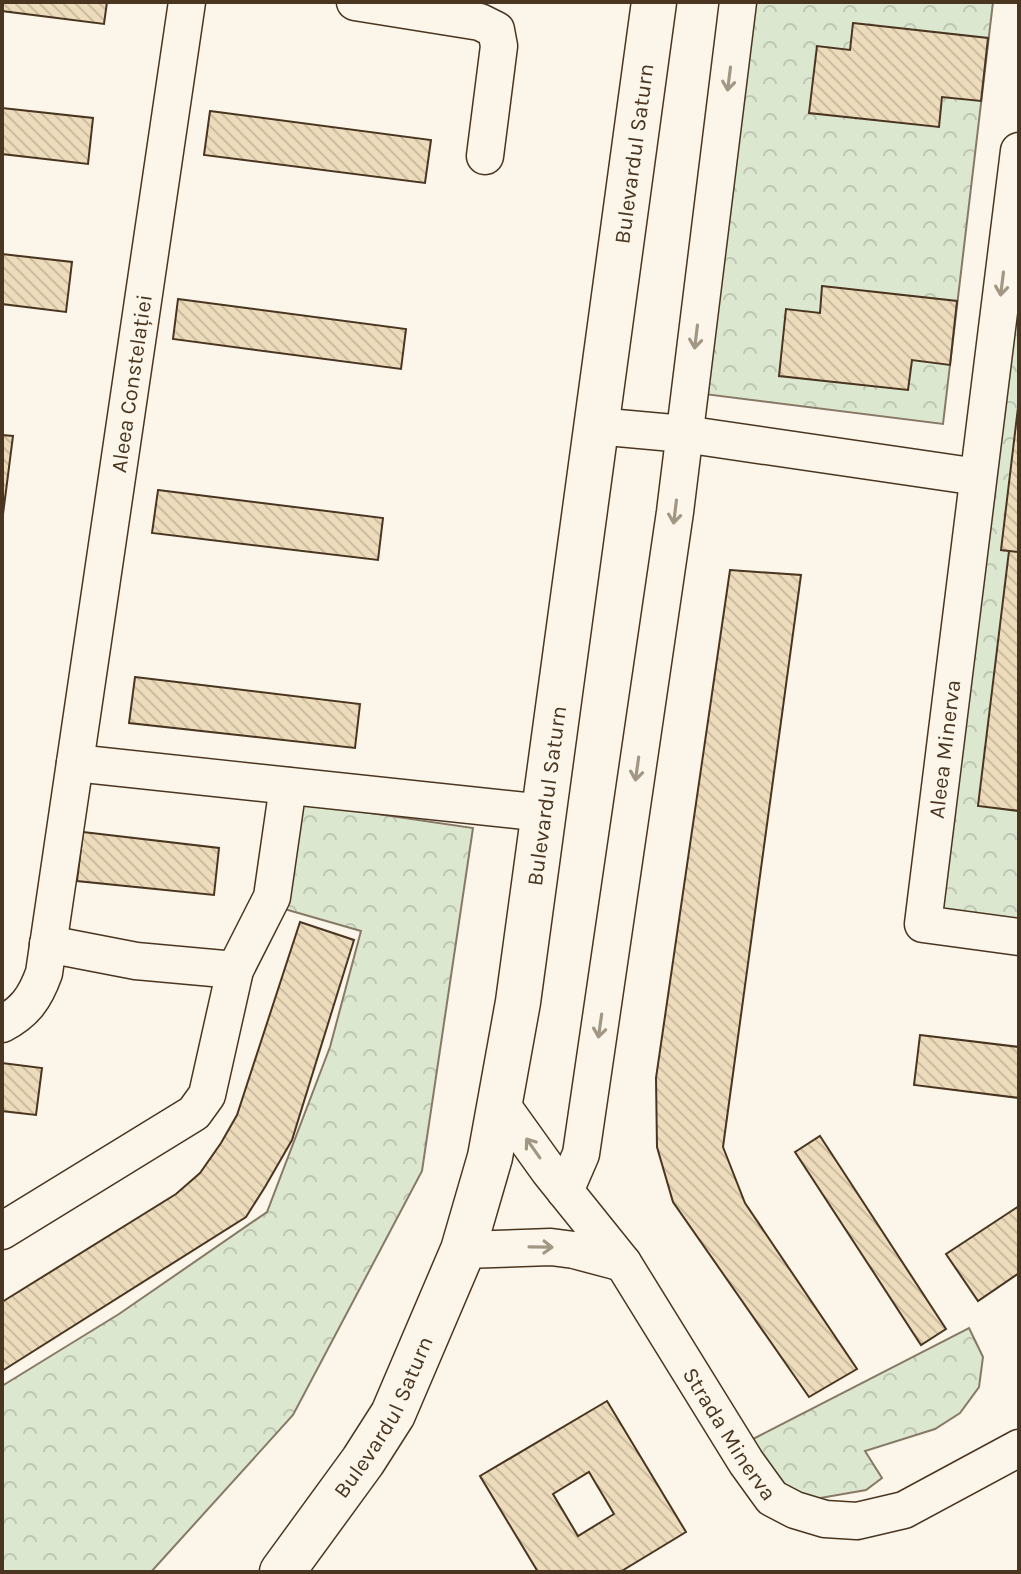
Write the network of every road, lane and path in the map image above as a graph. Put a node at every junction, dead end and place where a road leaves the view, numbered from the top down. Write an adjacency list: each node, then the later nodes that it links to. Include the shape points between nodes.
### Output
1 (187, 2): 10 (street, Aleea Constelației)
2 (355, 2): 6 (street, via 480,22 496,30 499,46)
3 (654, 2): 7 (main road, Bulevardul Saturn)
4 (738, 2): 8 (street, one-way to 8)
5 (1019, 151): 9 (street, Aleea Minerva, one-way to 9)
6 (485, 156)
7 (596, 426): 8 (street); 12 (main road, Bulevardul Saturn)
8 (684, 434): 9 (street); 18 (street, one-way to 18, via 581,1154)
9 (978, 477): 13 (street, Aleea Minerva, via 923,924)
10 (75, 763): 11 (street); 14 (street, Aleea Constelației)
11 (288, 786): 12 (street); 15 (street, via 272,897)
12 (544, 813): 17 (main road, Bulevardul Saturn)
13 (1019, 937)
14 (48, 944): 15 (street, via 136,961); 16 (street, Aleea Constelației, via 36,996)
15 (235, 970): 19 (street, via 207,1095 194,1113)
16 (2, 1024)
17 (501, 1104): 18 (street, Strada Minerva, one-way to 17); 20 (main road, Bulevardul Saturn)
18 (565, 1191): 21 (street, Strada Minerva)
19 (2, 1231)
20 (463, 1250): 21 (street, one-way to 21, via 551,1247); 23 (main road, Bulevardul Saturn, via 393,1414)
21 (623, 1263): 22 (street, Strada Minerva, via 759,1483 772,1498 795,1510 857,1521 904,1510)
22 (1019, 1448)
23 (295, 1564): 24 (main road, Bulevardul Saturn)
24 (263, 1572)

